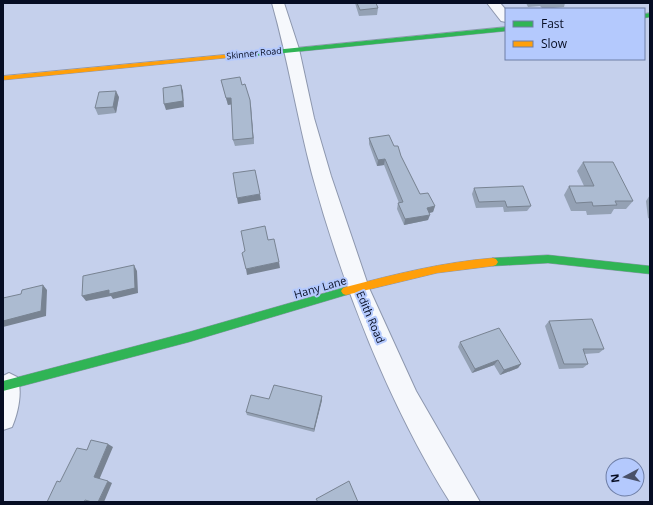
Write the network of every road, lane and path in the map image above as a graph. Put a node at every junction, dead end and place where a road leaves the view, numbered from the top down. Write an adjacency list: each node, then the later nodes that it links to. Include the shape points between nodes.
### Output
1 (278, 3): 5 (street, Edith Road)
2 (493, 3): 3 (street)
3 (505, 17)
4 (505, 29): 5 (street, Skinner Road)
5 (292, 49): 6 (street, Skinner Road); 8 (street, Edith Road, via 306,118)
6 (3, 78)
7 (650, 270): 8 (street, Hany Lane, via 548,259 476,263)
8 (358, 288): 9 (street, Hany Lane); 11 (street, Edith Road, via 407,400)
9 (6, 386): 10 (street)
10 (3, 418)
11 (466, 502)

